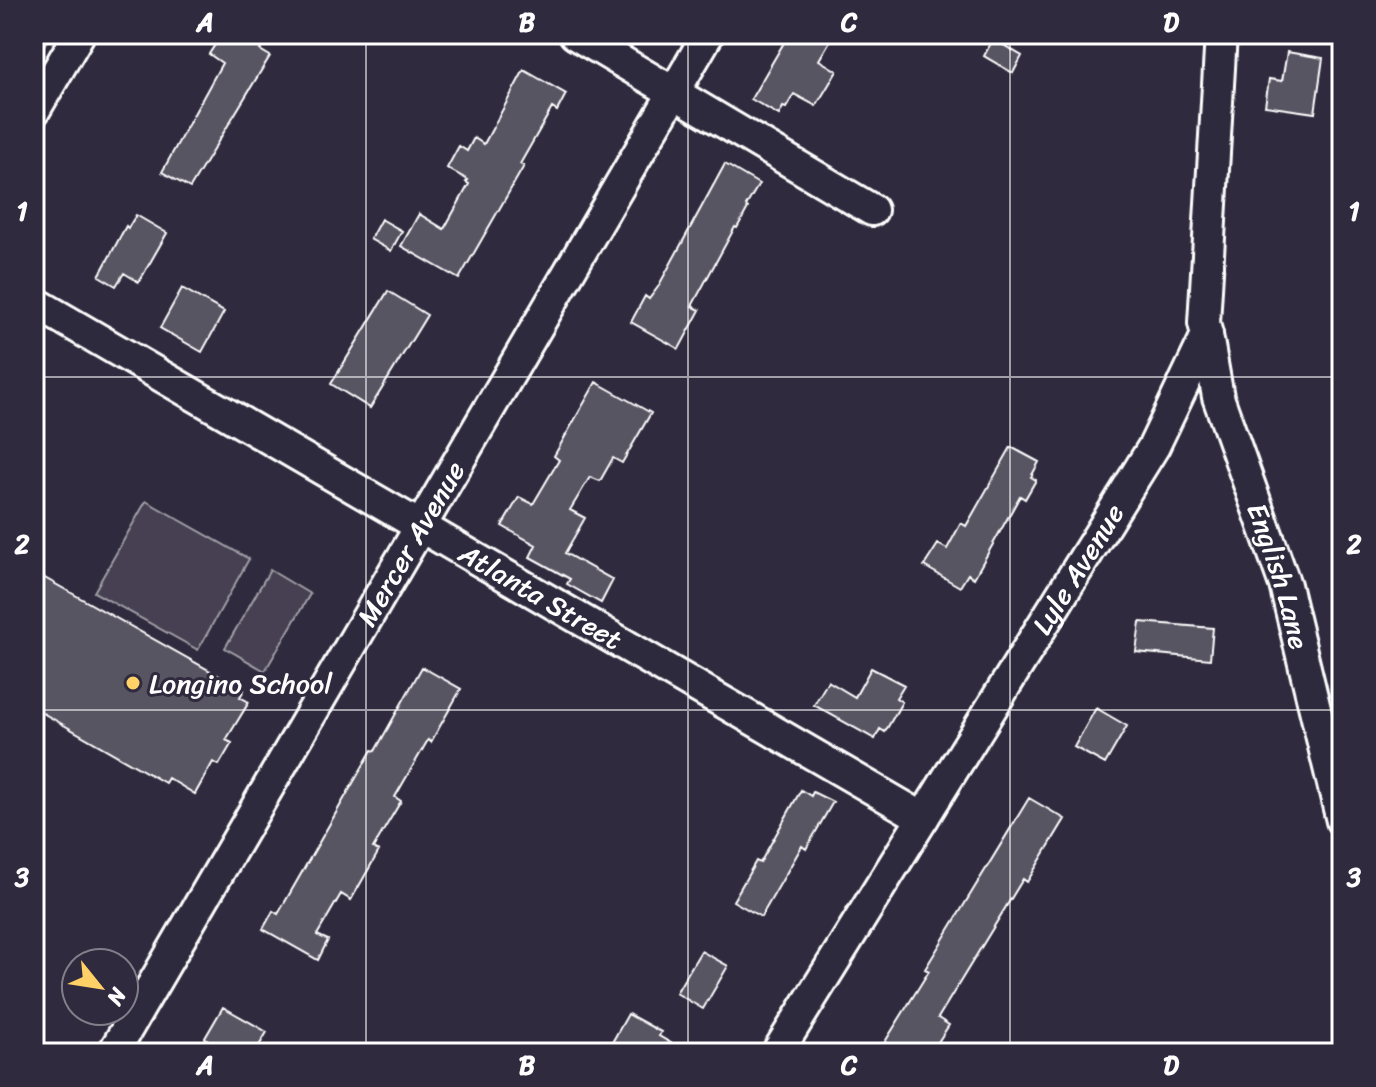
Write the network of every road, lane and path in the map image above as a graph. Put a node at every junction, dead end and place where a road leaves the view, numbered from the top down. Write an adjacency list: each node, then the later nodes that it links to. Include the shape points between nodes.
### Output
1 (79, 34): 6 (street)
2 (575, 34): 5 (street)
3 (708, 34): 5 (street, Mercer Avenue)
4 (1221, 34): 9 (street, Lyle Avenue)
5 (674, 92): 7 (street); 10 (street, Mercer Avenue)
6 (34, 111)
7 (872, 210)
8 (34, 302): 10 (street, Atlanta Street)
9 (1207, 335): 11 (street, Lyle Avenue, via 1154,446); 12 (street, English Lane, via 1218,397 1285,585)
10 (421, 526): 11 (street, Atlanta Street); 13 (street, Mercer Avenue)
11 (923, 818): 14 (street, Lyle Avenue)
12 (1342, 821)
13 (113, 1053)
14 (777, 1053)

